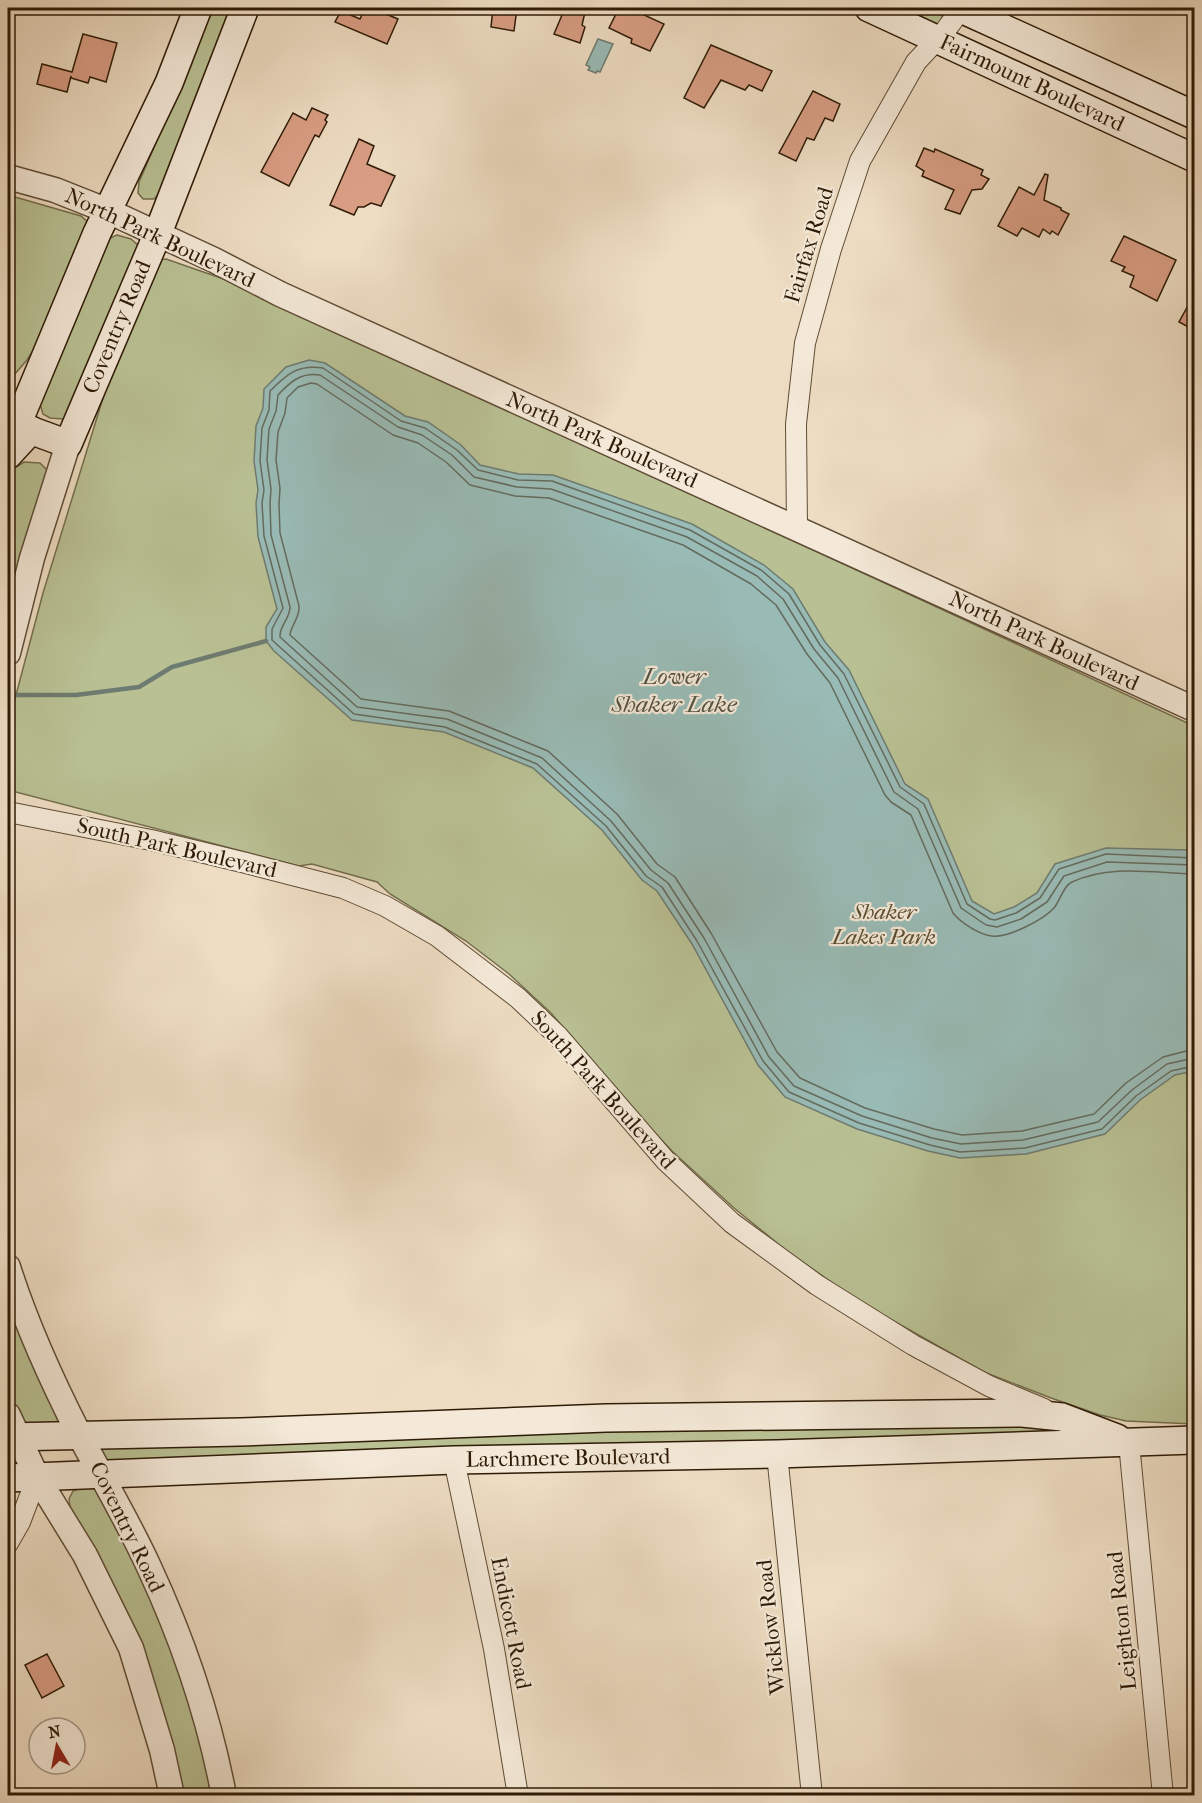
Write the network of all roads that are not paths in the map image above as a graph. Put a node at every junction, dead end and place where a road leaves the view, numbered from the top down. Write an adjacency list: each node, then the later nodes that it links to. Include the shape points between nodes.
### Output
1 (198, 8): 9 (main road, via 169,83)
2 (245, 8): 10 (main road, Coventry Road)
3 (869, 8): 5 (main road, Fairmount Boulevard)
4 (961, 8): 5 (street, Fairfax Road); 6 (main road, Fairmount Boulevard)
5 (937, 39): 7 (main road, Fairmount Boulevard); 14 (street, Fairfax Road, via 916,62 860,161 831,249 806,343 796,424)
6 (1194, 116)
7 (1194, 158)
8 (8, 177): 9 (street, North Park Boulevard)
9 (108, 211): 10 (street, North Park Boulevard); 11 (main road)
10 (158, 233): 12 (main road, Coventry Road); 14 (street, North Park Boulevard, via 280,294)
11 (18, 426): 12 (main road); 13 (main road)
12 (68, 444): 15 (street, Coventry Road, via 32,558)
13 (8, 453)
14 (797, 528): 16 (street, North Park Boulevard)
15 (8, 653)
16 (1194, 709)
17 (8, 812): 20 (street, South Park Boulevard, via 246,863 337,886 385,906 437,936 518,998 558,1036 666,1161 732,1223 817,1286 913,1345 989,1386)
18 (8, 1267): 22 (street, Coventry Road)
19 (934, 1416): 20 (main road, Larchmere Boulevard, via 1022,1413); 22 (main road, Larchmere Boulevard, via 606,1418); 25 (main road)
20 (1062, 1417): 24 (main road, South Park Boulevard)
21 (10, 1430): 22 (main road, Larchmere Boulevard); 29 (street)
22 (80, 1436): 28 (street, Coventry Road)
23 (1194, 1440): 24 (main road, Larchmere Boulevard)
24 (1129, 1443): 25 (main road, Larchmere Boulevard); 36 (street, Leighton Road)
25 (938, 1449): 26 (main road, Larchmere Boulevard)
26 (777, 1454): 27 (main road, Larchmere Boulevard); 35 (street, Wicklow Road)
27 (454, 1460): 28 (main road, Larchmere Boulevard); 34 (street, Endicott Road, via 494,1649)
28 (103, 1474): 29 (main road, Larchmere Boulevard); 33 (street, Coventry Road, via 177,1632 205,1711)
29 (37, 1477): 30 (main road, Larchmere Boulevard); 31 (street); 32 (street, via 85,1555 131,1648)
30 (8, 1478)
31 (8, 1543)
32 (172, 1796)
33 (224, 1796)
34 (518, 1796)
35 (812, 1796)
36 (1163, 1796)

